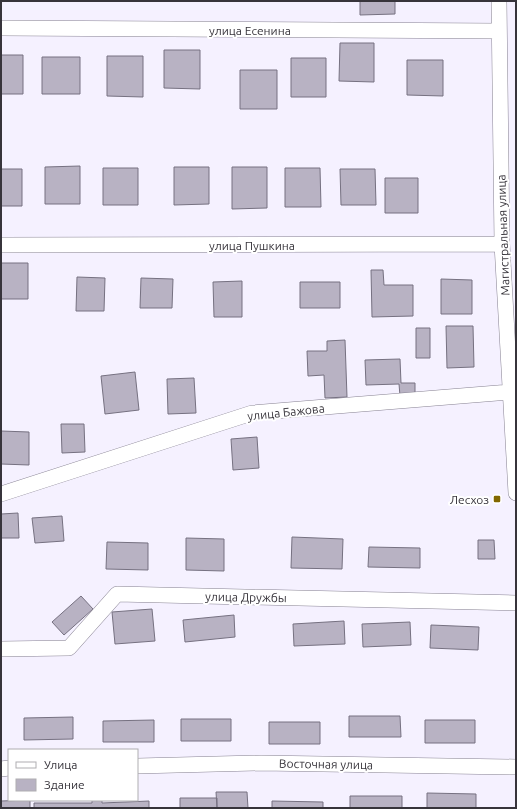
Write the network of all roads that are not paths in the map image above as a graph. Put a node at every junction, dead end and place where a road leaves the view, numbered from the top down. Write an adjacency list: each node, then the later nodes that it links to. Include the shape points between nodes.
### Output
1 (499, 1): 3 (street, Магистральная улица)
2 (1, 28): 3 (street, улица Есенина)
3 (499, 31): 4 (street, Магистральная улица)
4 (502, 244): 5 (street, улица Пушкина); 6 (street, Магистральная улица)
5 (1, 245)
6 (513, 372): 7 (street, Магистральная улица)
7 (510, 392): 8 (street, улица Бажова, via 252,413); 9 (street, Магистральная улица)
8 (1, 494)
9 (516, 494)
10 (516, 603): 11 (street, улица Дружбы, via 117,594 69,648)
11 (1, 649)
12 (138, 766): 13 (street, Восточная улица, via 261,763)
13 (516, 767)

